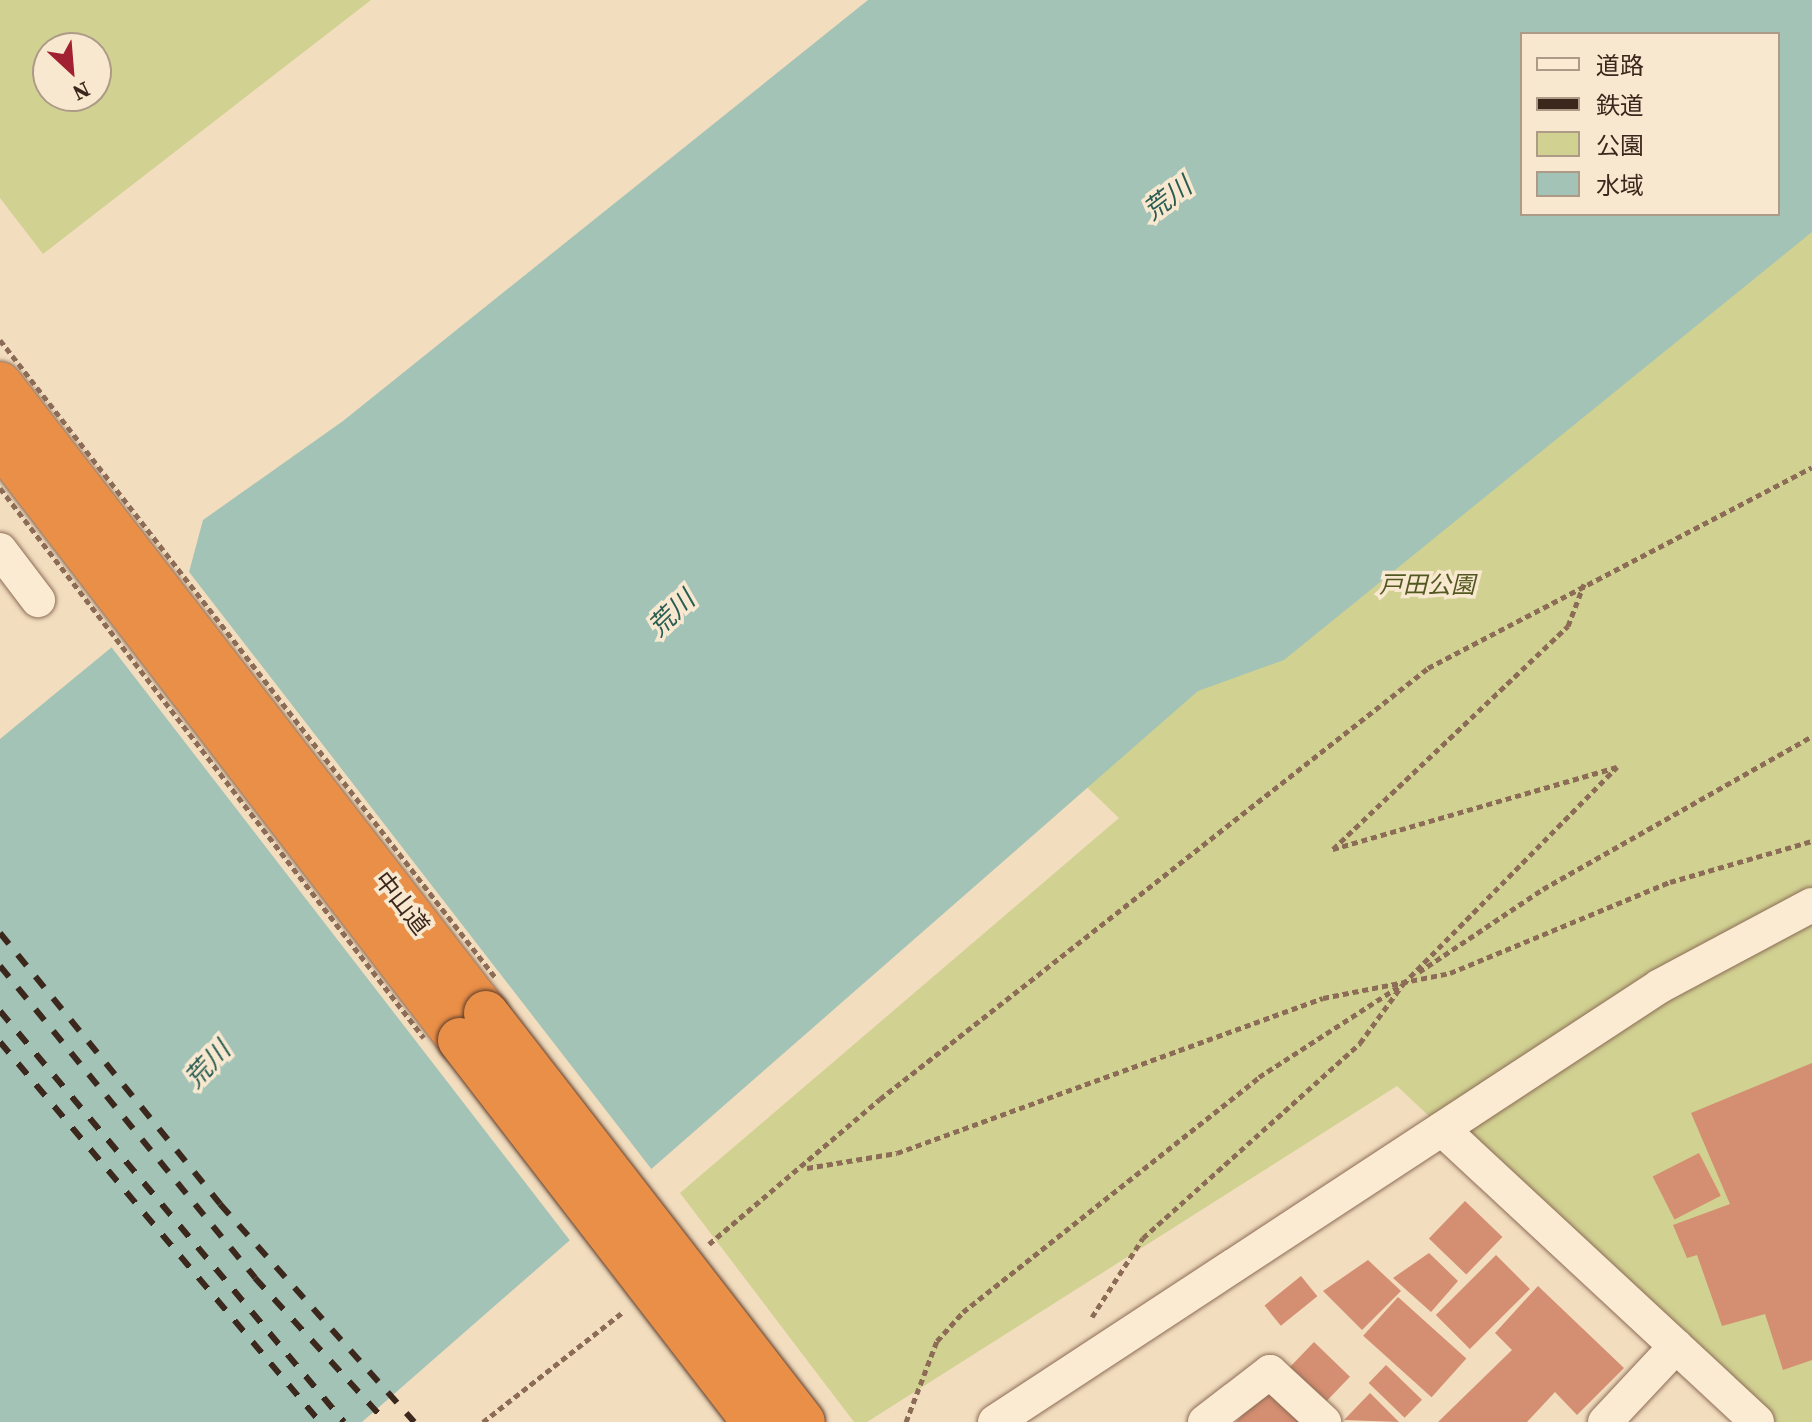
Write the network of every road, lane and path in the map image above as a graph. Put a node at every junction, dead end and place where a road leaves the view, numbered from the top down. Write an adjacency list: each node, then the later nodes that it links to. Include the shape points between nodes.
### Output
1 (0, 340): 12 (path, bridge)
2 (0, 384): 25 (highway, 中山道, bridge)
3 (0, 442): 24 (highway, 中山道, bridge)
4 (1812, 467): 7 (path)
5 (0, 488): 14 (path, bridge)
6 (0, 550): 8 (street)
7 (1584, 583): 13 (path, via 1568,626 1333,849 1617,767); 16 (path, via 1428,668 880,1099)
8 (38, 600)
9 (1812, 736): 13 (path, via 1543,889)
10 (1812, 841): 13 (path, via 1670,882 1450,973)
11 (1812, 905): 15 (street, via 1660,986)
12 (499, 982)
13 (1403, 984): 16 (path, via 1323,998 897,1153); 22 (path, via 1360,1043 1143,1238 1092,1318); 26 (path, via 1259,1077 963,1312 937,1341)
14 (428, 1043)
15 (1442, 1129): 21 (street); 22 (street)
16 (806, 1168): 18 (path)
17 (694, 1233): 19 (path)
18 (696, 1255)
19 (714, 1258)
20 (623, 1296): 23 (path, via 634,1306)
21 (1676, 1346): 30 (street); 31 (street)
22 (1091, 1357): 27 (street)
23 (483, 1422)
24 (754, 1422)
25 (803, 1422)
26 (906, 1422)
27 (995, 1422)
28 (1205, 1422): 29 (street, via 1270,1372)
29 (1324, 1422)
30 (1605, 1422)
31 (1757, 1422)

